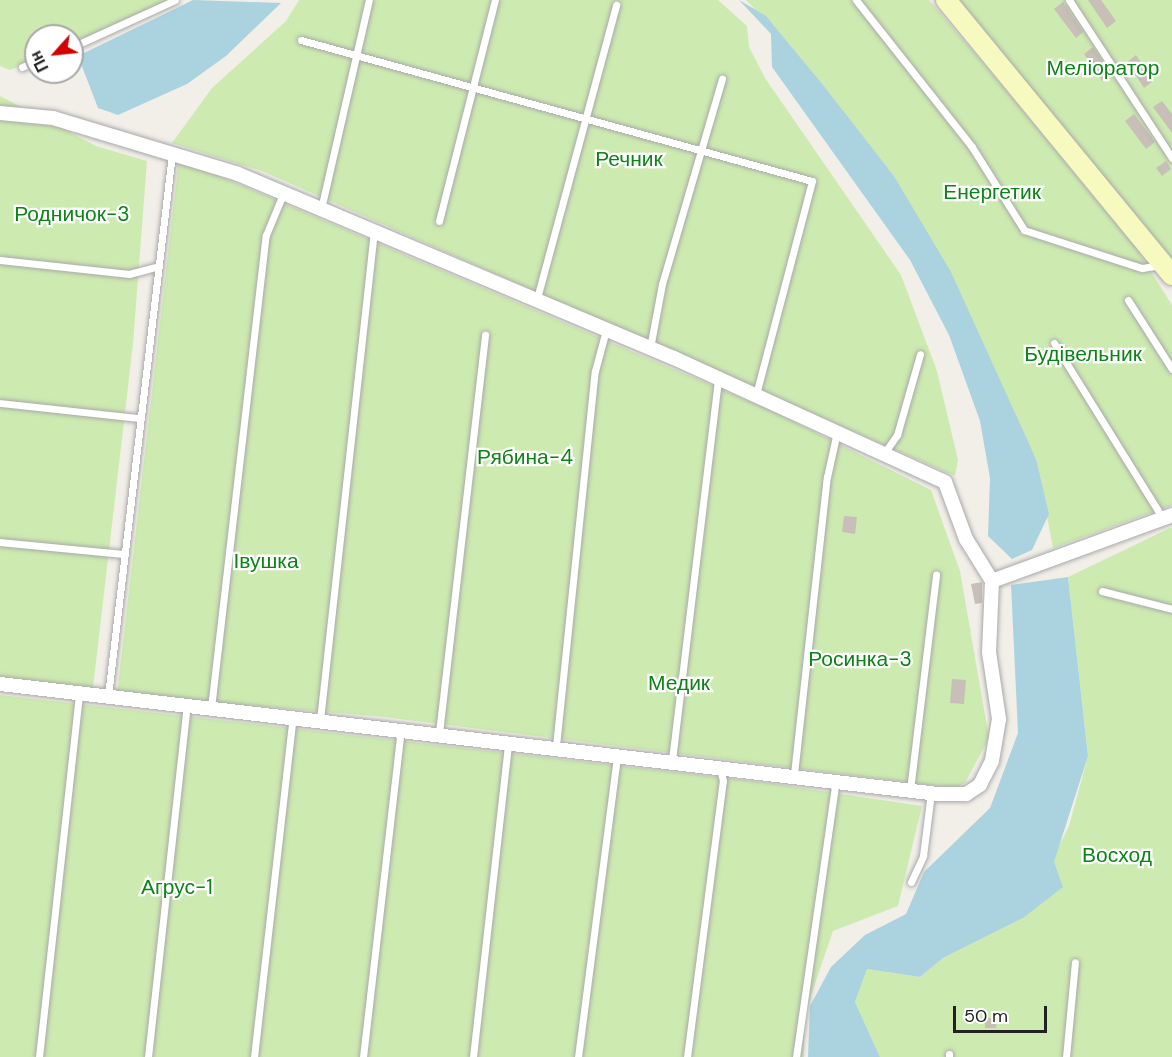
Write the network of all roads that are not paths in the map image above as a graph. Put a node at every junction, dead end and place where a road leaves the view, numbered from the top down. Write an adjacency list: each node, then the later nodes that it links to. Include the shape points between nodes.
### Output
1 (175, 0): 9 (lane)
2 (369, 0): 10 (lane)
3 (495, 0): 12 (lane)
4 (856, 0): 24 (lane, via 972,147 1024,230 1142,268)
5 (946, 0): 24 (street)
6 (1069, 0): 17 (lane)
7 (616, 4): 14 (lane)
8 (301, 40): 10 (lane)
9 (84, 42)
10 (358, 59): 12 (lane); 19 (lane)
11 (722, 79): 16 (lane)
12 (472, 89): 14 (lane); 20 (lane)
13 (0, 113): 15 (street, via 52,118)
14 (585, 119): 16 (lane); 26 (lane)
15 (173, 152): 18 (street); 23 (lane)
16 (699, 154): 30 (lane, via 662,284); 34 (lane, via 793,172 812,181)
17 (1172, 158)
18 (283, 194): 19 (street); 50 (lane, via 266,235)
19 (321, 212): 21 (street)
20 (439, 221)
21 (374, 234): 26 (street); 52 (lane)
22 (0, 260): 23 (lane, via 129,273)
23 (155, 267): 36 (lane)
24 (1168, 270)
25 (1128, 300): 32 (lane)
26 (536, 302): 27 (street)
27 (606, 330): 30 (street); 56 (lane, via 595,370)
28 (485, 335): 54 (lane)
29 (1054, 343): 39 (lane)
30 (650, 348): 33 (street)
31 (920, 354): 38 (lane, via 897,435)
32 (1172, 369)
33 (718, 378): 34 (street); 58 (lane)
34 (756, 395): 37 (street)
35 (0, 403): 36 (lane)
36 (138, 418): 41 (lane)
37 (837, 432): 38 (street); 60 (lane, via 827,477)
38 (885, 452): 43 (street, via 945,482 966,539)
39 (1167, 517): 43 (street)
40 (0, 542): 41 (lane)
41 (122, 554): 48 (lane)
42 (936, 574): 62 (lane)
43 (992, 581): 63 (street, via 989,652 999,719 992,761 980,785 966,794)
44 (1102, 591): 45 (lane)
45 (1172, 609)
46 (0, 684): 47 (street)
47 (79, 693): 48 (street); 66 (lane)
48 (108, 696): 49 (street)
49 (188, 705): 50 (street); 67 (lane)
50 (211, 708): 51 (street)
51 (293, 717): 52 (street); 68 (lane)
52 (320, 720): 53 (street)
53 (401, 729): 54 (street); 69 (lane)
54 (439, 733): 55 (street)
55 (508, 741): 56 (street); 70 (lane)
56 (556, 746): 57 (street)
57 (617, 754): 58 (street); 71 (lane)
58 (672, 760): 59 (street)
59 (719, 765): 60 (street); 72 (lane, via 723,781)
60 (794, 774): 61 (street)
61 (836, 779): 62 (street); 73 (lane)
62 (910, 790): 63 (street)
63 (931, 793): 64 (lane, via 923,856)
64 (911, 882)
65 (1075, 962): 74 (lane)
66 (39, 1057)
67 (148, 1057)
68 (254, 1057)
69 (363, 1057)
70 (473, 1057)
71 (578, 1057)
72 (687, 1057)
73 (796, 1057)
74 (1066, 1057)

